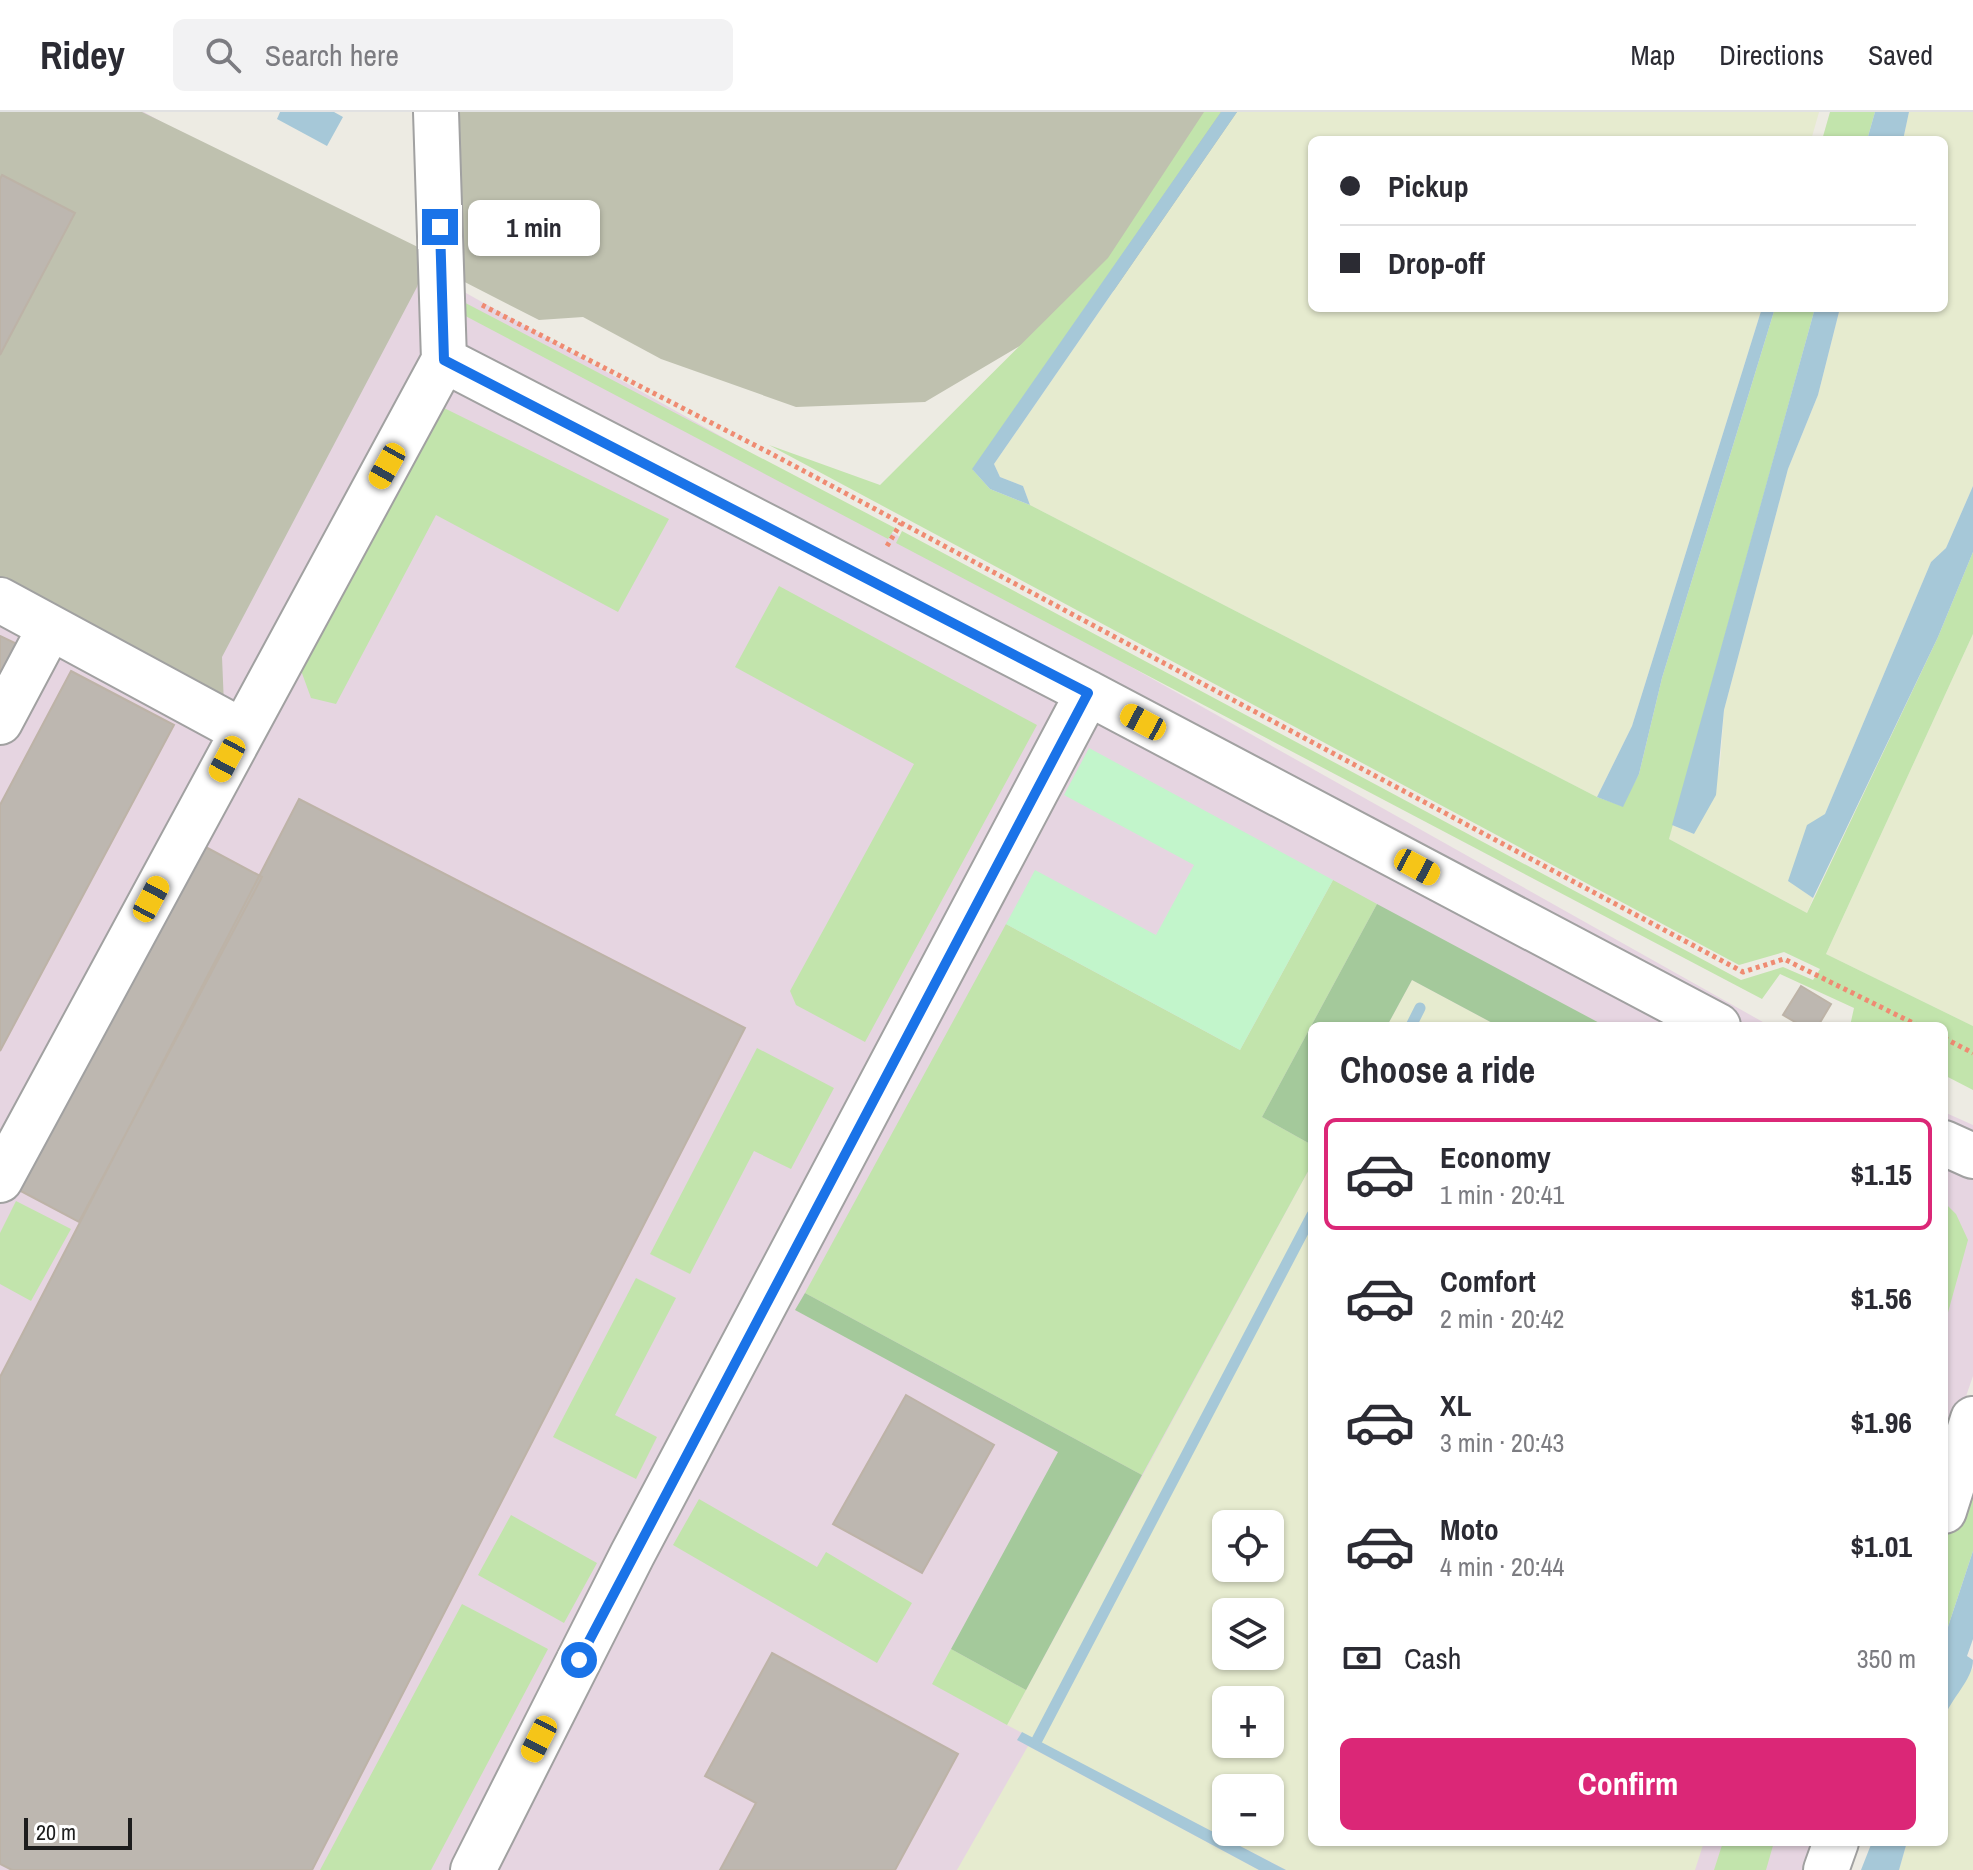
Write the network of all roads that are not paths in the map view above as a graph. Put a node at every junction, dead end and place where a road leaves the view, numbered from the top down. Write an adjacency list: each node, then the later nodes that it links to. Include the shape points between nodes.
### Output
1 (436, 112): 2 (street)
2 (444, 360): 5 (street); 7 (street)
3 (0, 600): 4 (street)
4 (50, 628): 6 (street); 7 (street)
5 (1088, 693): 8 (street); 15 (street, via 639,1542)
6 (0, 722)
7 (242, 731): 11 (street)
8 (1710, 1022)
9 (1948, 1145): 10 (street)
10 (1973, 1156)
11 (0, 1180)
12 (1973, 1419): 13 (street)
13 (1948, 1498)
14 (1835, 1846): 16 (street)
15 (473, 1870)
16 (1826, 1870)

